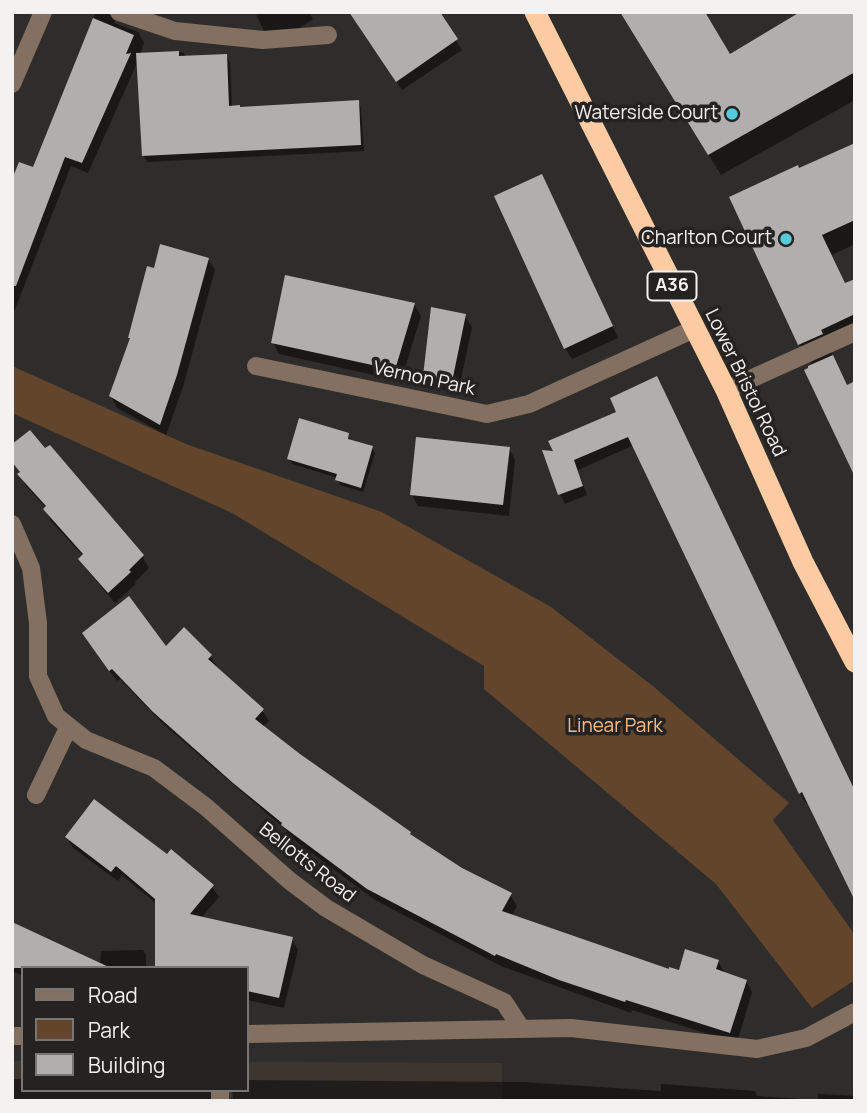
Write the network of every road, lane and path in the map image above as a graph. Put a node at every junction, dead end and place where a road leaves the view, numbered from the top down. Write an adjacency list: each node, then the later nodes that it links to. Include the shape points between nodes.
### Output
1 (43, 12): 5 (street)
2 (119, 12): 4 (street, via 175,31 264,40)
3 (534, 12): 6 (highway, Lower Bristol Road / A36)
4 (328, 35)
5 (12, 84)
6 (694, 329): 8 (street, Vernon Park, via 529,404 487,414); 9 (highway, Lower Bristol Road / A36)
7 (855, 332): 9 (street)
8 (256, 366)
9 (726, 390): 11 (highway, Lower Bristol Road / A36, via 803,562)
10 (12, 524): 12 (street, Bellotts Road, via 31,568 38,676 56,716)
11 (855, 662)
12 (69, 726): 13 (street); 15 (street, Bellotts Road, via 86,740 154,768 326,908 423,965 504,1002)
13 (36, 795)
14 (853, 1016): 15 (street, via 806,1038 757,1049 613,1031)
15 (521, 1028): 16 (street)
16 (248, 1034)

